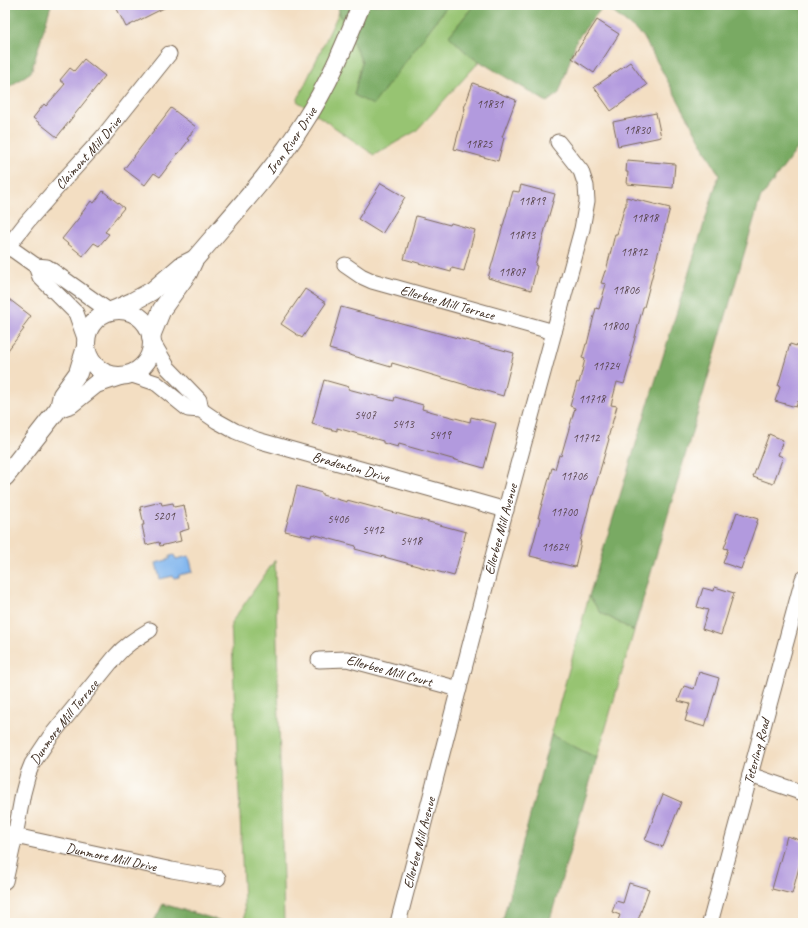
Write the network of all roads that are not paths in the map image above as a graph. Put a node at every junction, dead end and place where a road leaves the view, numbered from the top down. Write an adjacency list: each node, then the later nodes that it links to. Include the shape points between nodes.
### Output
1 (361, 5): 5 (street, Iron River Drive, via 321,95 284,153)
2 (169, 54): 4 (street, Claimont Mill Drive, via 102,138)
3 (558, 142): 9 (street, Ellerbee Mill Avenue, via 581,171 587,201)
4 (6, 247): 7 (street)
5 (194, 260): 8 (street, Iron River Drive, via 181,266 152,291); 10 (street, Iron River Drive, via 188,273 162,309)
6 (345, 265): 9 (street, Ellerbee Mill Terrace, via 372,281)
7 (36, 266): 8 (street, via 47,267); 11 (street, via 40,277 76,313)
8 (112, 311): 10 (street, via 124,310 142,319); 11 (street, via 102,315 90,326)
9 (554, 332): 16 (street, Ellerbee Mill Avenue)
10 (152, 338): 12 (street, via 151,350 144,365); 14 (street, via 168,368 199,400)
11 (86, 344): 12 (street, via 88,354 98,368 112,375); 13 (street, via 78,373 62,395)
12 (124, 375): 13 (street, via 96,384 71,404); 14 (street, Bradenton Drive, via 156,384 188,409)
13 (59, 408): 15 (street)
14 (201, 410): 16 (street, Bradenton Drive, via 256,440)
15 (5, 477)
16 (506, 510): 20 (street, Ellerbee Mill Avenue)
17 (803, 578): 21 (street, Teterling Road)
18 (150, 630): 23 (street, Dunmore Mill Terrace, via 122,649 40,752 28,774)
19 (319, 660): 20 (street, Ellerbee Mill Court, via 347,659)
20 (459, 689): 26 (street, Ellerbee Mill Avenue)
21 (750, 776): 22 (street); 27 (street, Teterling Road)
22 (803, 793)
23 (10, 835): 24 (street, Dunmore Mill Drive); 25 (street, Dunmore Mill Terrace)
24 (218, 878)
25 (5, 881)
26 (398, 923)
27 (710, 923)

